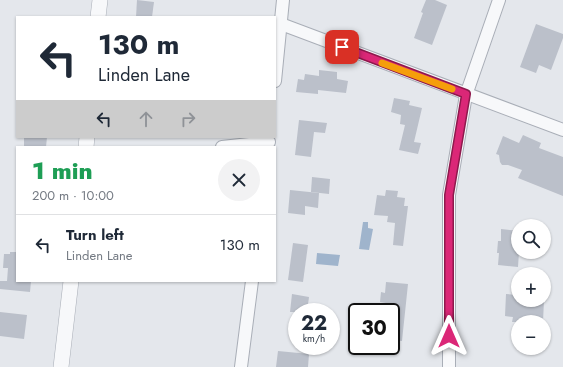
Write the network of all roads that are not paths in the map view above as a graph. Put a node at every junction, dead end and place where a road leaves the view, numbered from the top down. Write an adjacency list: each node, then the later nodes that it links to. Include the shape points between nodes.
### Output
1 (100, 0): 4 (street)
2 (283, 0): 5 (street)
3 (499, 0): 7 (street)
4 (98, 16)
5 (281, 24): 6 (street); 7 (street)
6 (276, 72)
7 (466, 94): 8 (street); 15 (street, via 449,195)
8 (563, 130)
9 (269, 142): 10 (street)
10 (231, 146)
11 (71, 282): 13 (street)
12 (252, 282): 14 (street)
13 (61, 367)
14 (242, 367)
15 (449, 367)

